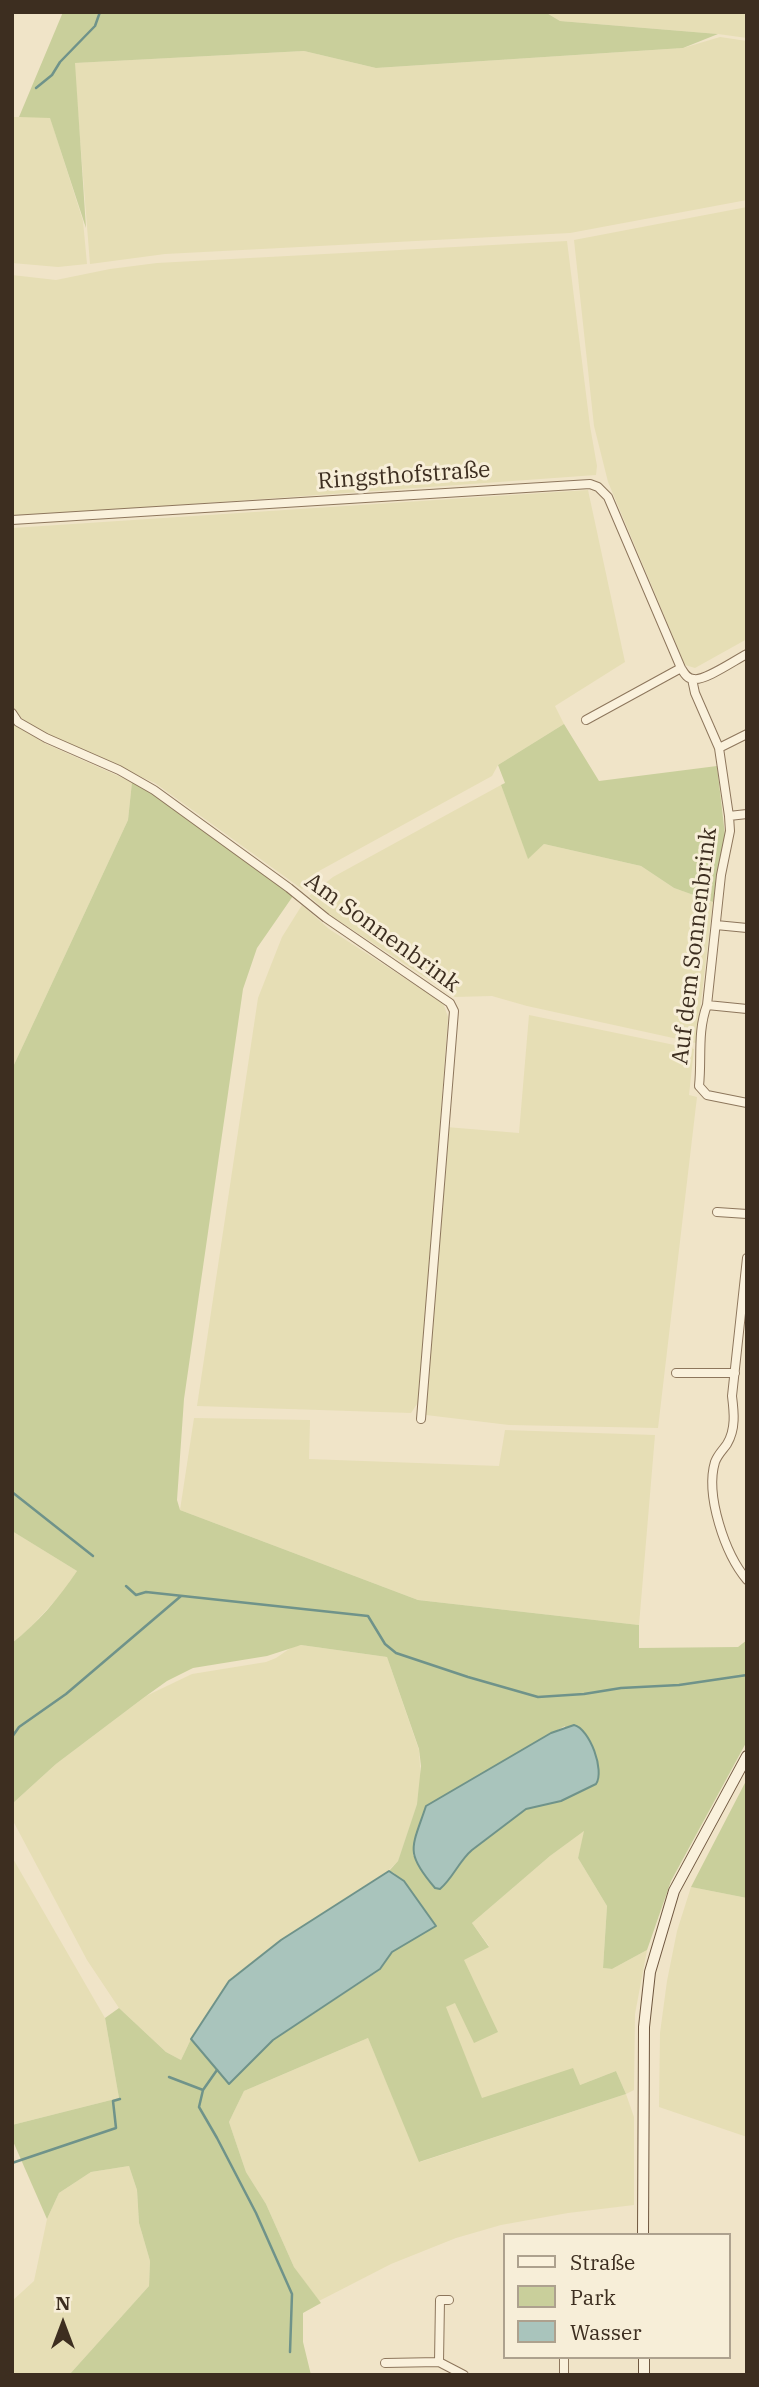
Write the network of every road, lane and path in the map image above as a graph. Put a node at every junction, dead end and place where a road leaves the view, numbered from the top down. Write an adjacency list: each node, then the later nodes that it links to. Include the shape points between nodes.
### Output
1 (12, 520): 3 (street, Ringsthofstraße, via 590,484 608,497)
2 (747, 654): 4 (street)
3 (681, 668): 4 (street, Ringsthofstraße); 6 (street)
4 (692, 679): 8 (street, Auf dem Sonnenbrink)
5 (12, 713): 22 (street, Am Sonnenbrink, via 46,738 154,790 450,1003 454,1011)
6 (586, 720)
7 (747, 734): 8 (street)
8 (719, 748): 10 (street, Auf dem Sonnenbrink)
9 (747, 814): 10 (street)
10 (729, 816): 11 (street, Auf dem Sonnenbrink)
11 (716, 925): 12 (street); 13 (street, Auf dem Sonnenbrink)
12 (747, 928)
13 (707, 1005): 14 (street); 15 (street, Auf dem Sonnenbrink, via 699,1048 699,1086 707,1095)
14 (747, 1009)
15 (747, 1103)
16 (717, 1212): 17 (street)
17 (747, 1214)
18 (747, 1258): 19 (street)
19 (742, 1353): 21 (street)
20 (677, 1373): 21 (street)
21 (735, 1373): 23 (street, via 734,1418 728,1443 715,1462 712,1485 726,1546)
22 (421, 1419)
23 (747, 1580)
24 (747, 1756): 25 (main road, via 674,1891 650,1972 644,2027)
25 (643, 2233)
26 (449, 2300): 27 (street, via 440,2300)
27 (439, 2362): 28 (street); 29 (street)
28 (384, 2363)
29 (464, 2375)

